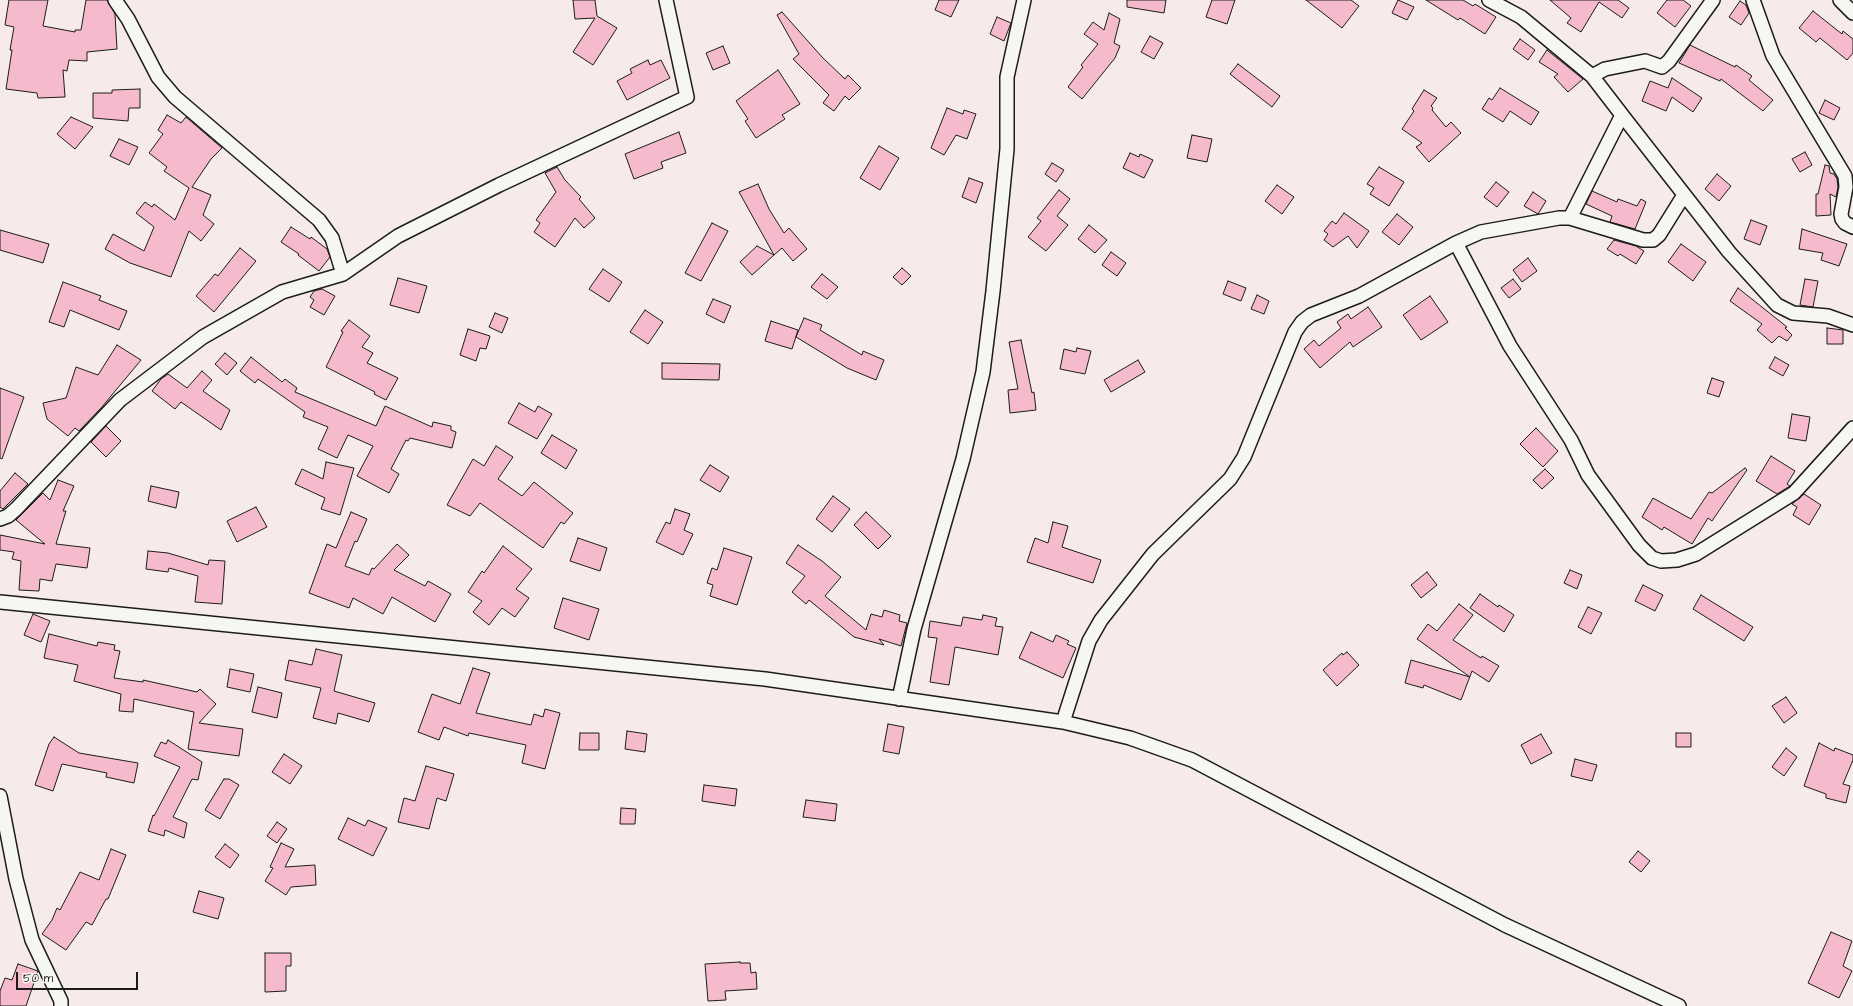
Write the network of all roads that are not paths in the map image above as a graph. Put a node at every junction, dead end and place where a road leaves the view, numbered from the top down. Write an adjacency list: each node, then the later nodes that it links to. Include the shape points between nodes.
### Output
1 (115, 0): 15 (street, via 128,19 158,77 171,92 319,220 332,238)
2 (666, 0): 15 (street, via 687,97 499,185 398,236)
3 (1024, 0): 20 (street, via 1007,77 1007,149 982,372 963,459 914,629)
4 (1489, 0): 9 (street, via 1521,17)
5 (1713, 0): 9 (street, via 1669,62 1662,67 1645,61 1605,70)
6 (1753, 0): 13 (street, via 1773,56 1845,176 1846,187 1841,214 1845,223)
7 (1840, 0): 8 (street)
8 (1853, 13)
9 (1592, 76): 10 (street)
10 (1622, 115): 11 (street); 12 (street)
11 (1684, 195): 12 (street, via 1653,240 1643,240); 16 (street, via 1729,252 1777,304 1793,313 1828,316)
12 (1570, 218): 14 (street, via 1481,232)
13 (1853, 227)
14 (1456, 243): 17 (street, via 1510,346 1571,440 1588,475 1652,558 1661,561 1677,560 1696,554 1794,493); 21 (street, via 1359,296 1311,315 1302,322 1295,332 1244,457 1230,479 1153,554 1101,620 1089,640)
15 (343, 274): 18 (street, via 282,292 203,338 120,400 16,509)
16 (1853, 325)
17 (1853, 428)
18 (0, 519)
19 (0, 602): 20 (street, via 765,679)
20 (899, 699): 21 (street)
21 (1063, 722): 24 (street, via 1130,738 1192,760 1505,925)
22 (0, 796): 23 (street, via 16,879 32,940 61,1001)
23 (61, 1006)
24 (1679, 1006)

